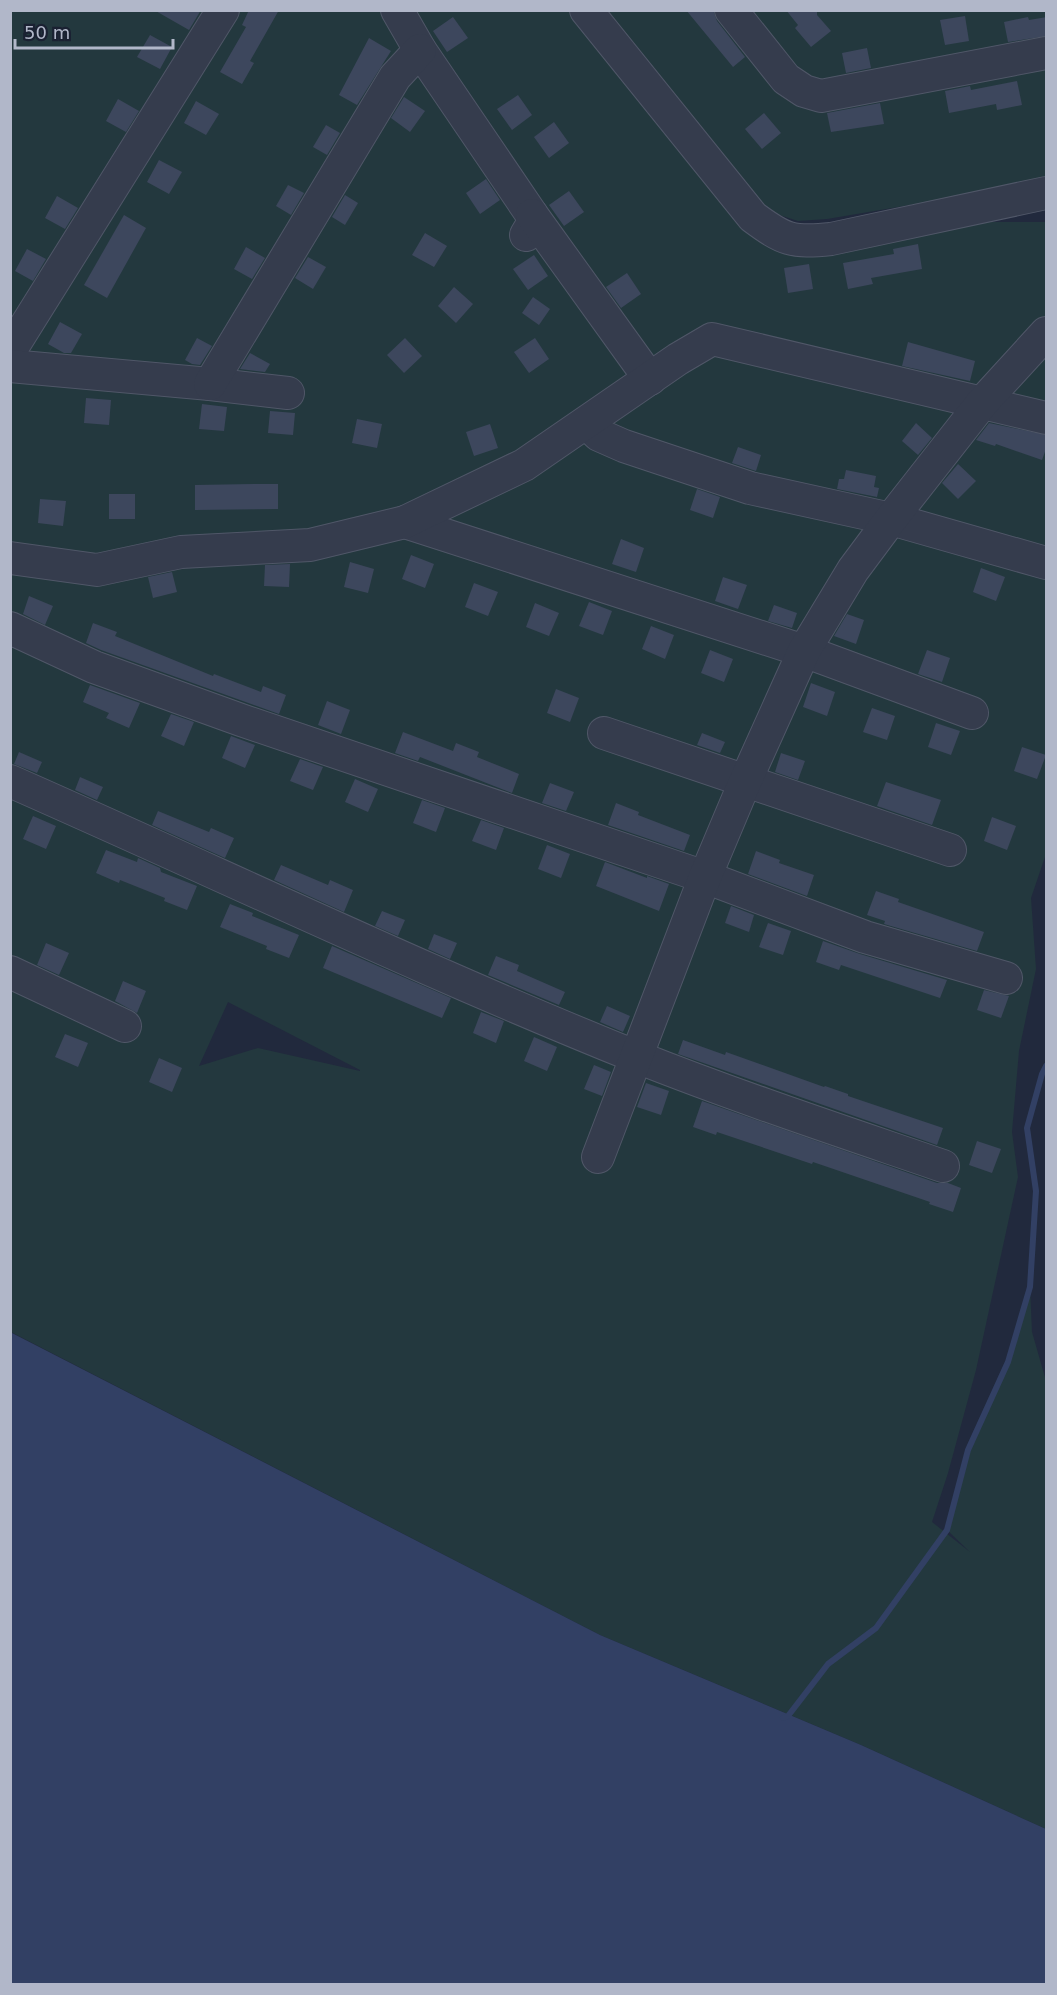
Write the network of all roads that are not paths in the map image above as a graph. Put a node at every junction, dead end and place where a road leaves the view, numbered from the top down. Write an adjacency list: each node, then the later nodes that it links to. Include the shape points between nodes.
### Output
1 (223, 10): 9 (lane)
2 (397, 10): 5 (lane)
3 (586, 10): 7 (lane, via 753,217 776,234 802,242 831,239)
4 (731, 10): 6 (lane, via 786,79 821,96)
5 (420, 50): 11 (lane, via 529,225); 12 (lane, via 395,77)
6 (1047, 53)
7 (1047, 193)
8 (1047, 333): 14 (lane)
9 (10, 351)
10 (10, 366): 12 (lane)
11 (650, 379): 14 (lane, via 712,339); 16 (lane)
12 (210, 384): 13 (lane)
13 (288, 393)
14 (982, 404): 15 (lane); 17 (lane)
15 (1047, 418)
16 (586, 423): 17 (lane, via 599,435 624,446 750,488); 18 (lane, via 524,465)
17 (891, 519): 20 (lane); 22 (lane, via 853,570)
18 (405, 522): 19 (lane, via 310,545 181,552 97,570); 22 (lane)
19 (10, 558)
20 (1047, 563)
21 (10, 628): 28 (lane, via 94,667)
22 (804, 651): 23 (lane); 26 (lane)
23 (972, 713)
24 (604, 733): 26 (lane)
25 (10, 781): 32 (lane)
26 (745, 782): 27 (lane); 28 (lane)
27 (950, 850)
28 (705, 877): 30 (lane, via 865,937); 32 (lane)
29 (10, 972): 31 (lane)
30 (1006, 978)
31 (125, 1026)
32 (636, 1057): 33 (lane); 34 (lane)
33 (598, 1157)
34 (943, 1166)

